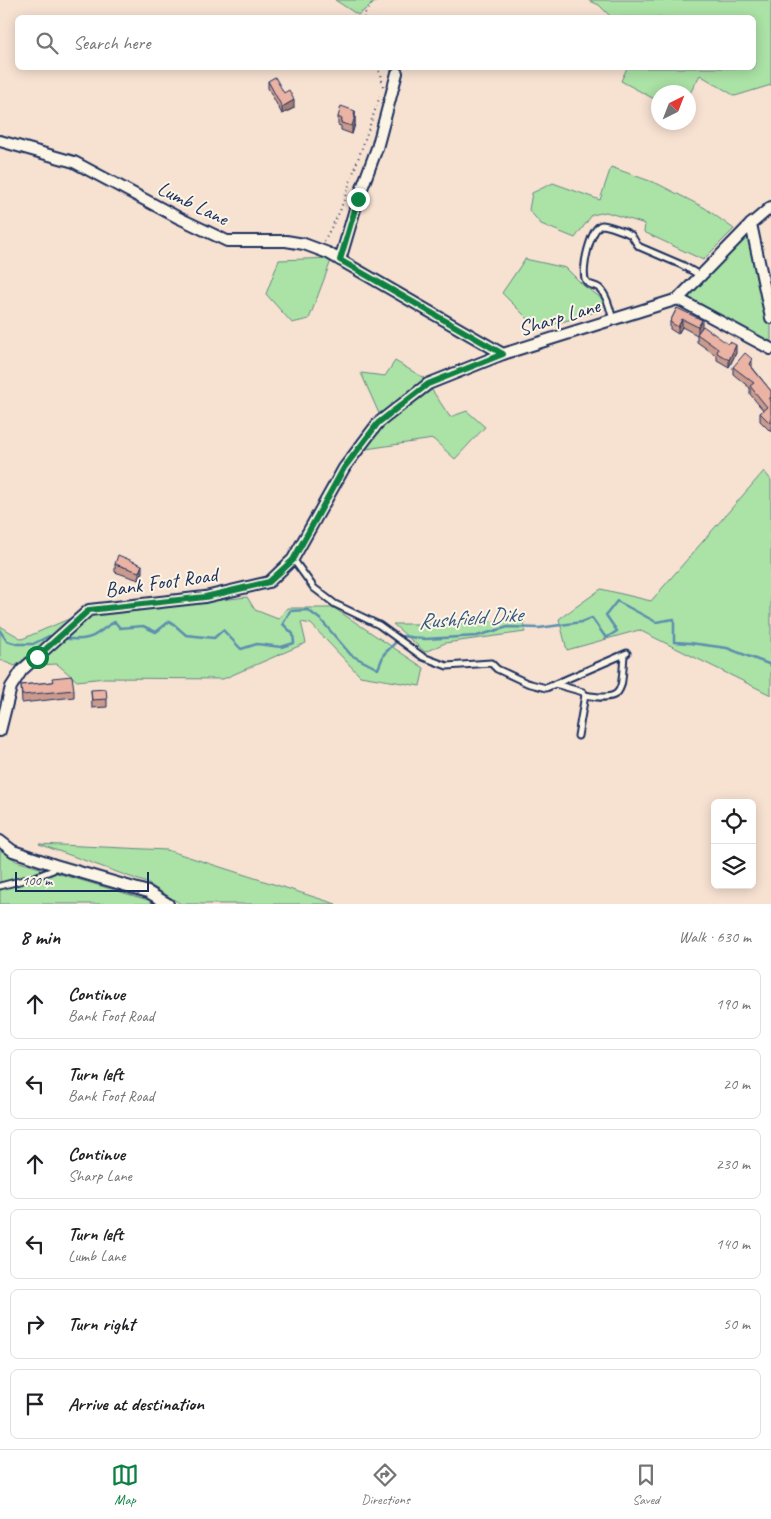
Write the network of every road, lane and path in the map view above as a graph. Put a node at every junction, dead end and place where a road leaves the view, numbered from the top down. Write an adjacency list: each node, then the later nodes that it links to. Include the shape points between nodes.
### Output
1 (371, 0): 2 (path)
2 (364, 15)
3 (377, 70): 5 (path, via 381,73)
4 (397, 73): 11 (street)
5 (383, 88)
6 (380, 96): 10 (path, via 340,211)
7 (0, 141): 10 (street, Lumb Lane, via 74,162 227,241 286,241)
8 (771, 207): 9 (street, Sharp Lane)
9 (751, 224): 12 (street, Sharp Lane); 14 (street)
10 (319, 251): 11 (street, Lumb Lane)
11 (340, 260): 17 (street, Lumb Lane)
12 (701, 276): 13 (street, Sharp Lane); 15 (lane, via 640,247 630,234 603,225 598,227 583,268 584,275 588,283 603,293)
13 (678, 299): 15 (street, Sharp Lane); 16 (street)
14 (771, 318)
15 (613, 320): 17 (street, Sharp Lane)
16 (771, 348)
17 (503, 354): 18 (street, Sharp Lane, via 428,384 378,423 344,468)
18 (293, 560): 19 (lane, via 314,588 335,604 379,625 422,657 447,666 491,663 527,683 546,688); 21 (street, Bank Foot Road, via 269,582 205,597 89,610 22,670 11,687)
19 (555, 684): 20 (lane); 20 (lane, via 625,654 622,681 616,695 599,698)
20 (585, 695): 23 (lane)
21 (2, 715): 22 (street, Bank Foot Road)
22 (0, 731)
23 (578, 736)
24 (0, 841): 25 (street, via 13,851)
25 (55, 866): 26 (lane, via 53,870 35,877); 27 (street, via 148,892)
26 (0, 886)
27 (168, 904)

